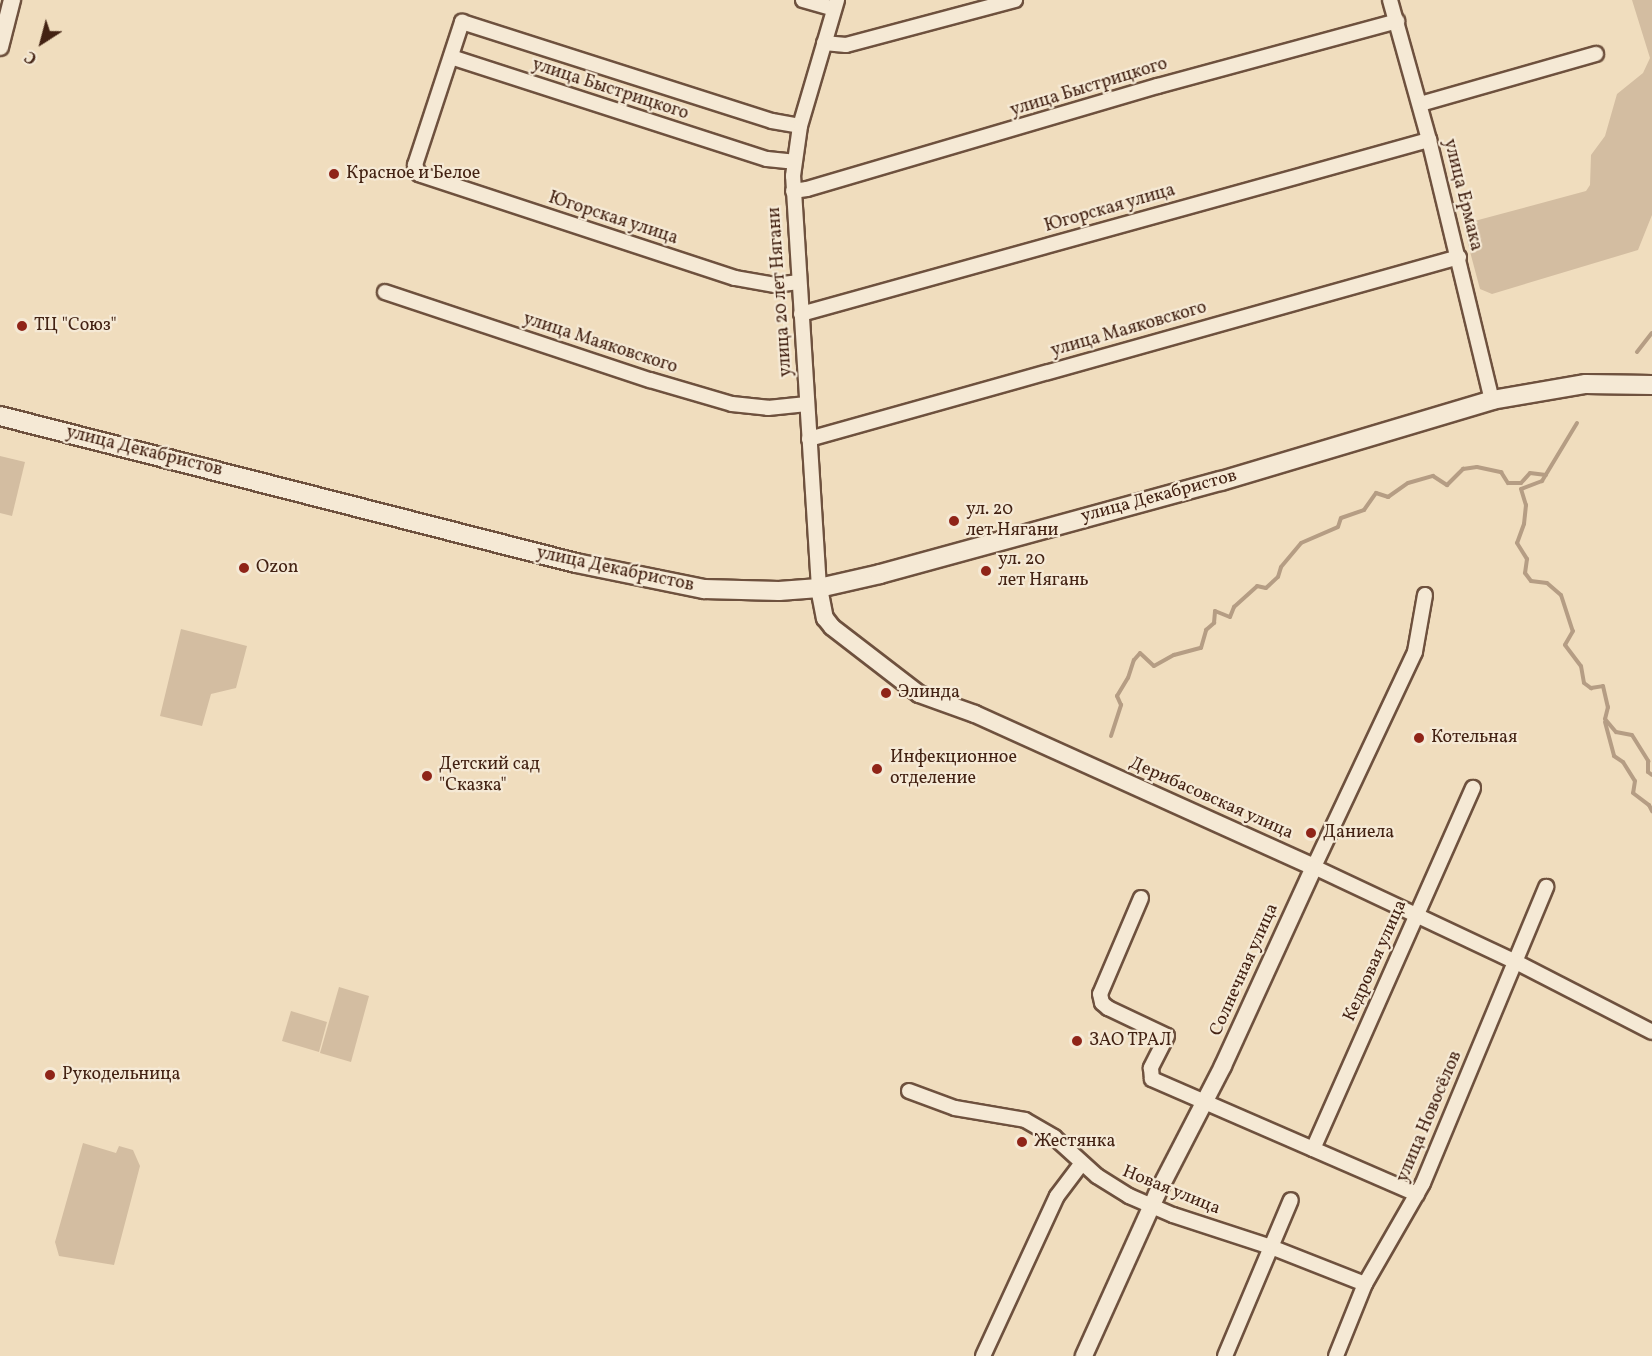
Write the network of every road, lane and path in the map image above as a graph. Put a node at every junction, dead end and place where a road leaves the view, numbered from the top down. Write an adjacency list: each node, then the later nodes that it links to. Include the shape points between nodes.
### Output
1 (12, 0): 8 (street)
2 (803, 0): 5 (street)
3 (1015, 0): 7 (street, via 846,45)
4 (1390, 0): 6 (street, улица Ермака)
5 (836, 5): 7 (street, улица 20 лет Нягани)
6 (1397, 21): 11 (street, улица Ермака); 15 (street, улица Быстрицкого)
7 (824, 43): 12 (street, улица 20 лет Нягани)
8 (0, 47)
9 (1596, 54): 11 (street)
10 (451, 57): 12 (street, улица Быстрицкого, via 462,22 772,121); 14 (street, улица Быстрицкого, via 768,159); 17 (street, Югорская улица, via 416,165 419,174 735,278 775,285)
11 (1420, 104): 13 (street, улица Ермака)
12 (800, 126): 14 (street, улица 20 лет Нягани)
13 (1429, 140): 16 (street, улица Ермака); 19 (street, Югорская улица)
14 (794, 162): 15 (street, улица 20 лет Нягани)
15 (793, 191): 17 (street, улица 20 лет Нягани)
16 (1459, 257): 21 (street, улица Ермака); 24 (street, улица Маяковского)
17 (799, 282): 19 (street, улица 20 лет Нягани)
18 (385, 292): 22 (street, улица Маяковского, via 732,404 768,408)
19 (801, 314): 22 (street, улица 20 лет Нягани)
20 (1652, 385): 21 (main road, улица Декабристов, via 1586,384)
21 (1492, 400): 25 (main road, улица Декабристов, via 1221,481)
22 (807, 404): 24 (street, улица 20 лет Нягани)
23 (0, 416): 25 (main road, улица Декабристов, via 668,584 740,591)
24 (809, 439): 25 (street, улица 20 лет Нягани)
25 (819, 588): 28 (street, Дерибасовская улица, via 825,618 832,627 919,694 975,714)
26 (1425, 595): 28 (street, Солнечная улица, via 1415,652)
27 (1473, 788): 31 (street, Кедровая улица)
28 (1314, 867): 31 (street, Дерибасовская улица); 35 (street, Солнечная улица, via 1223,1066)
29 (1546, 887): 32 (street, улица Новосёлов)
30 (1141, 898): 35 (street, via 1100,999 1108,1008 1167,1036 1151,1068 1152,1079)
31 (1416, 915): 32 (street, Дерибасовская улица); 36 (street, Кедровая улица)
32 (1514, 961): 33 (street, Дерибасовская улица); 38 (street, улица Новосёлов)
33 (1652, 1032)
34 (909, 1091): 37 (street, Новая улица, via 955,1108 1025,1120 1054,1137)
35 (1202, 1102): 36 (street); 40 (street, Солнечная улица)
36 (1313, 1149): 38 (street)
37 (1082, 1163): 40 (street, Новая улица, via 1111,1186); 43 (street, via 1057,1196)
38 (1417, 1194): 42 (street, улица Новосёлов)
39 (1291, 1200): 41 (street)
40 (1152, 1206): 41 (street, Новая улица); 44 (street, Солнечная улица)
41 (1271, 1247): 42 (street, Новая улица); 45 (street)
42 (1365, 1284): 46 (street, улица Новосёлов)
43 (983, 1356)
44 (1084, 1356)
45 (1225, 1356)
46 (1336, 1356)

